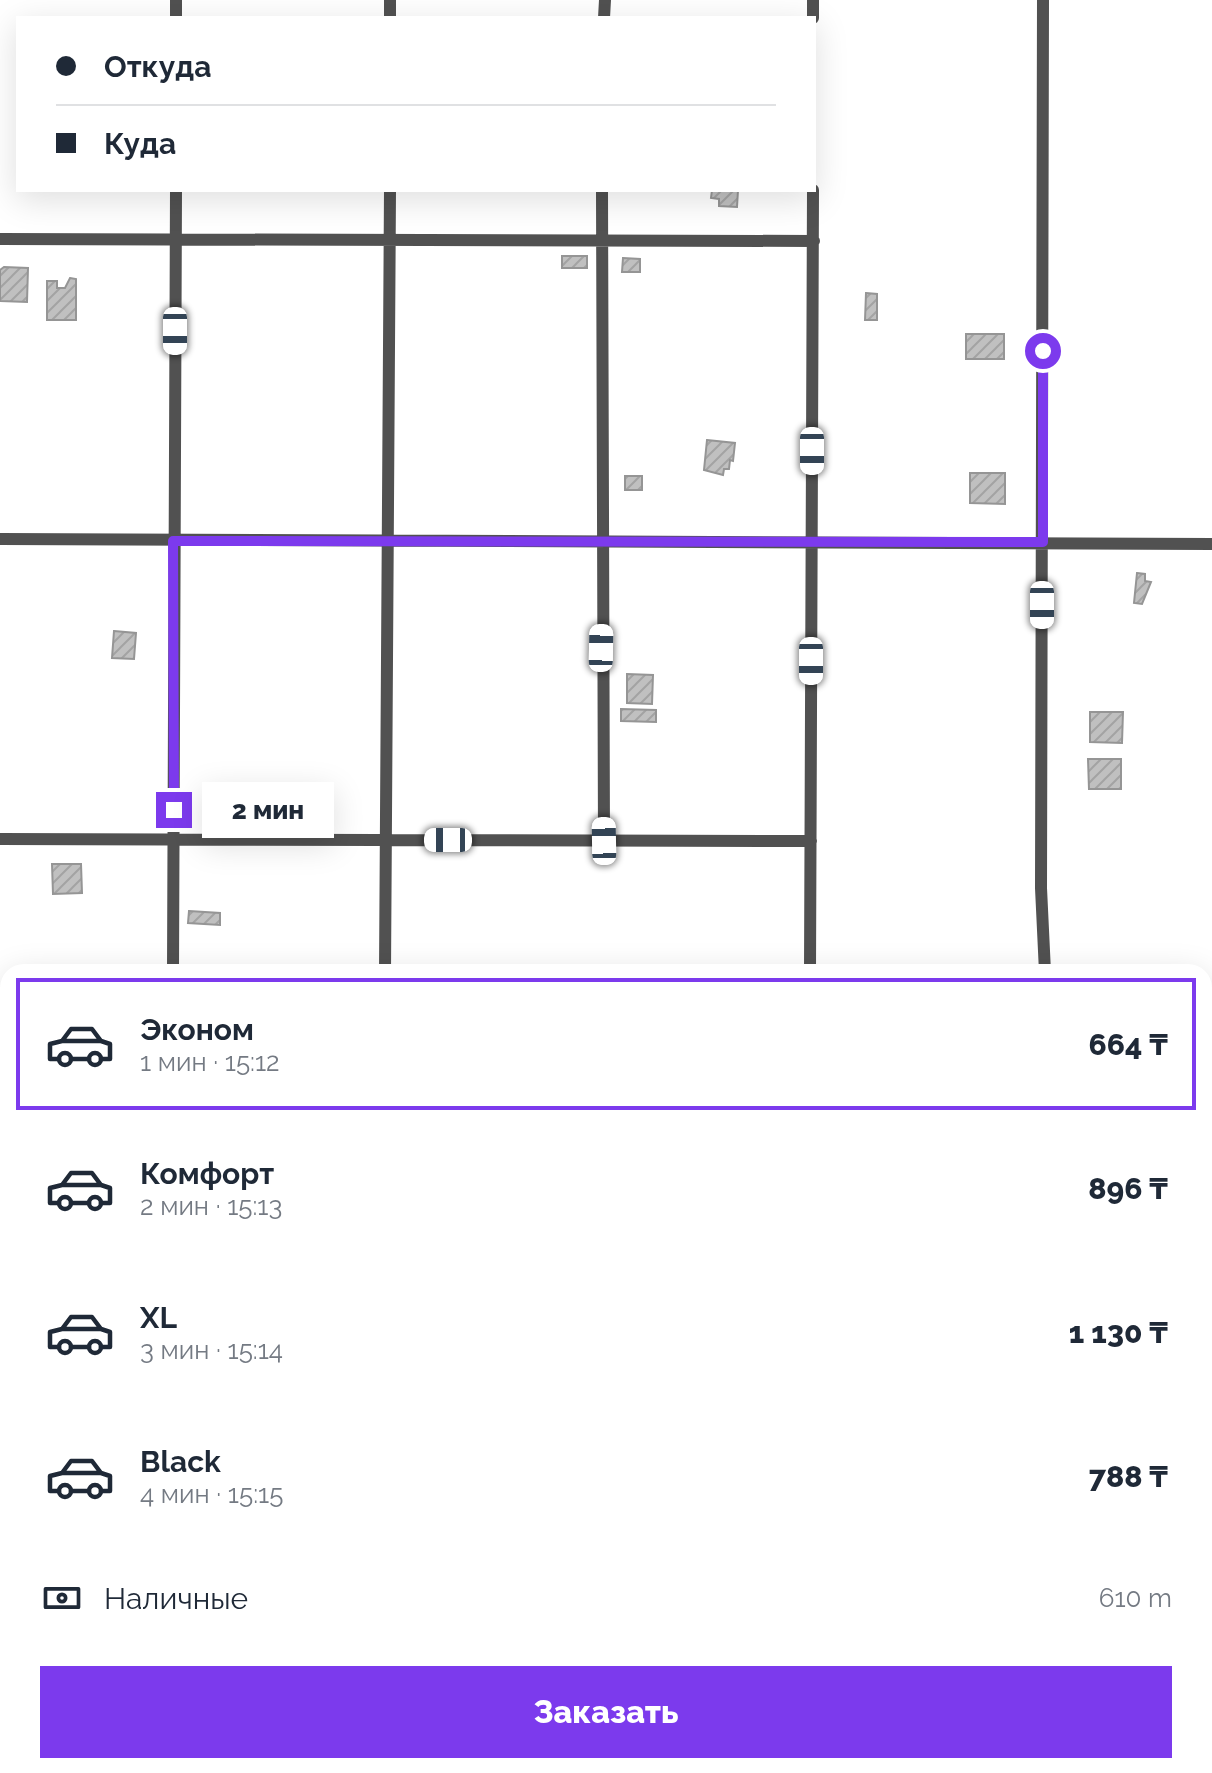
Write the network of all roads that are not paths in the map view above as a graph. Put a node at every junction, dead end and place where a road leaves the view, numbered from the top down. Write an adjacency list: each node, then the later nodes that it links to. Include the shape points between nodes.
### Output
1 (1043, 0): 16 (street)
2 (176, 192): 8 (street)
3 (390, 192): 7 (street)
4 (602, 192): 10 (street)
5 (813, 192): 9 (street)
6 (0, 239): 8 (street)
7 (390, 239): 8 (street); 10 (street); 13 (street)
8 (175, 240): 12 (street)
9 (814, 241): 10 (street); 15 (street)
10 (602, 242): 14 (street)
11 (0, 539): 12 (street)
12 (173, 541): 13 (street); 19 (street)
13 (387, 542): 14 (street); 20 (street)
14 (602, 542): 15 (street); 21 (street)
15 (811, 542): 16 (street); 22 (street)
16 (1043, 542): 17 (street); 26 (street)
17 (1212, 544)
18 (0, 839): 19 (street)
19 (175, 839): 20 (street); 23 (street)
20 (386, 840): 21 (street); 24 (street)
21 (604, 841): 22 (street)
22 (811, 841): 25 (street)
23 (173, 964)
24 (385, 964)
25 (810, 964)
26 (1045, 964)

